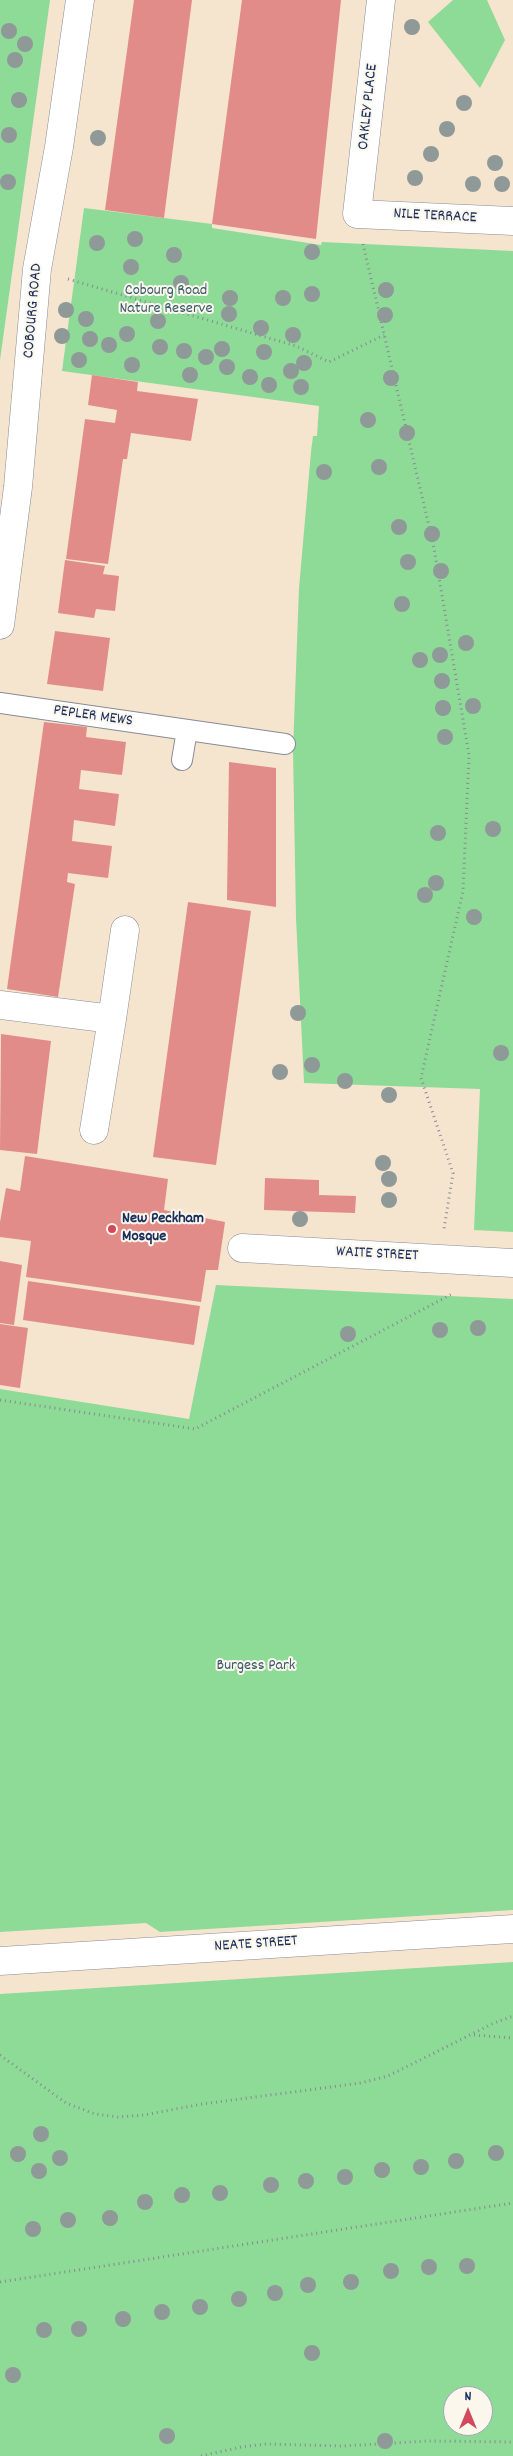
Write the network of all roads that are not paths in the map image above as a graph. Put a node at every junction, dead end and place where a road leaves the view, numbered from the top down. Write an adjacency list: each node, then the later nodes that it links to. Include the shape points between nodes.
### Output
1 (80, 0): 5 (street, COBOURG ROAD, via 37,269 18,487)
2 (381, 0): 3 (street, OAKLEY PLACE)
3 (357, 214): 4 (street, NILE TERRACE)
4 (513, 221)
5 (0, 625)
6 (0, 703): 7 (lane, PEPLER MEWS)
7 (187, 730): 8 (lane, PEPLER MEWS); 9 (lane)
8 (285, 744)
9 (182, 760)
10 (125, 930): 12 (street)
11 (0, 1005): 12 (street)
12 (112, 1019): 13 (street)
13 (94, 1130)
14 (242, 1248): 15 (street, WAITE STREET)
15 (513, 1263)
16 (513, 1930): 17 (street, NEATE STREET)
17 (0, 1961)

